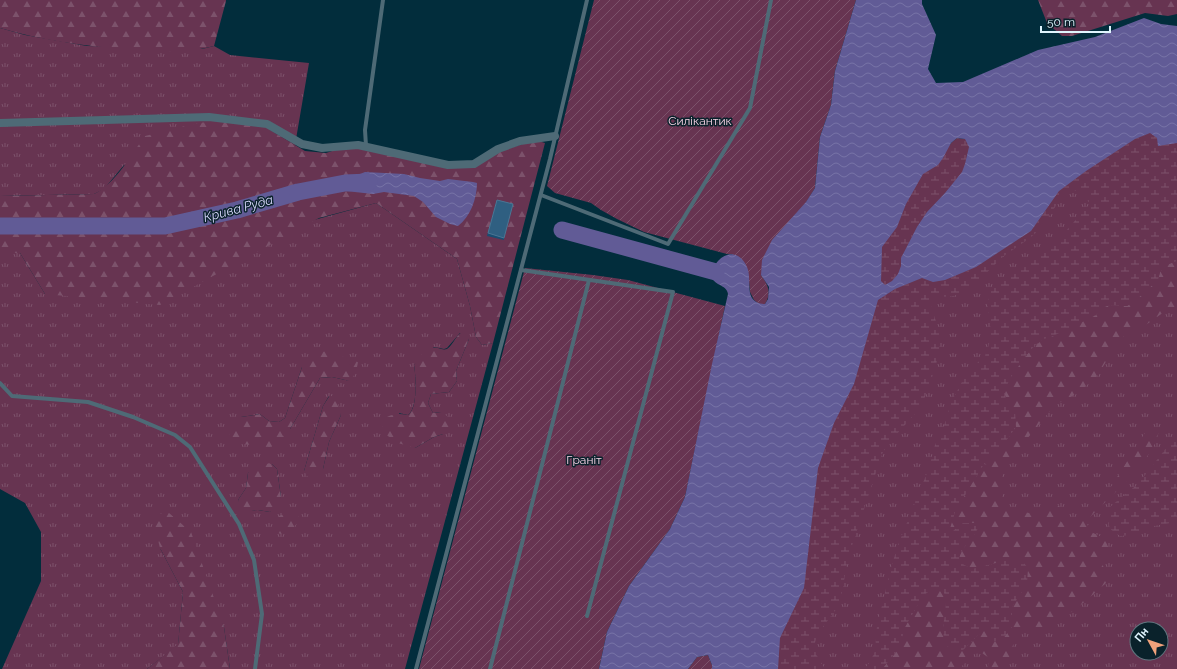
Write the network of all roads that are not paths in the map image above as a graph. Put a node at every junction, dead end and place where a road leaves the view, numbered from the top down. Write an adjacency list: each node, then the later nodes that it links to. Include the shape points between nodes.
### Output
1 (383, 0): 6 (lane, via 365,130)
2 (587, 0): 5 (lane)
3 (772, 0): 7 (lane, via 750,108 668,244)
4 (0, 123): 6 (street, via 209,117 267,124 302,144 322,148)
5 (555, 136): 6 (street, via 520,141 498,149 474,164 448,165); 7 (lane)
6 (366, 146)
7 (541, 196): 8 (lane)
8 (521, 270): 9 (lane); 13 (lane)
9 (589, 280): 11 (lane, via 673,292); 14 (lane)
10 (0, 383): 12 (lane, via 12,396 88,402 133,417 174,435 190,447 239,524 254,560 262,614)
11 (587, 616)
12 (255, 669)
13 (416, 669)
14 (490, 669)

